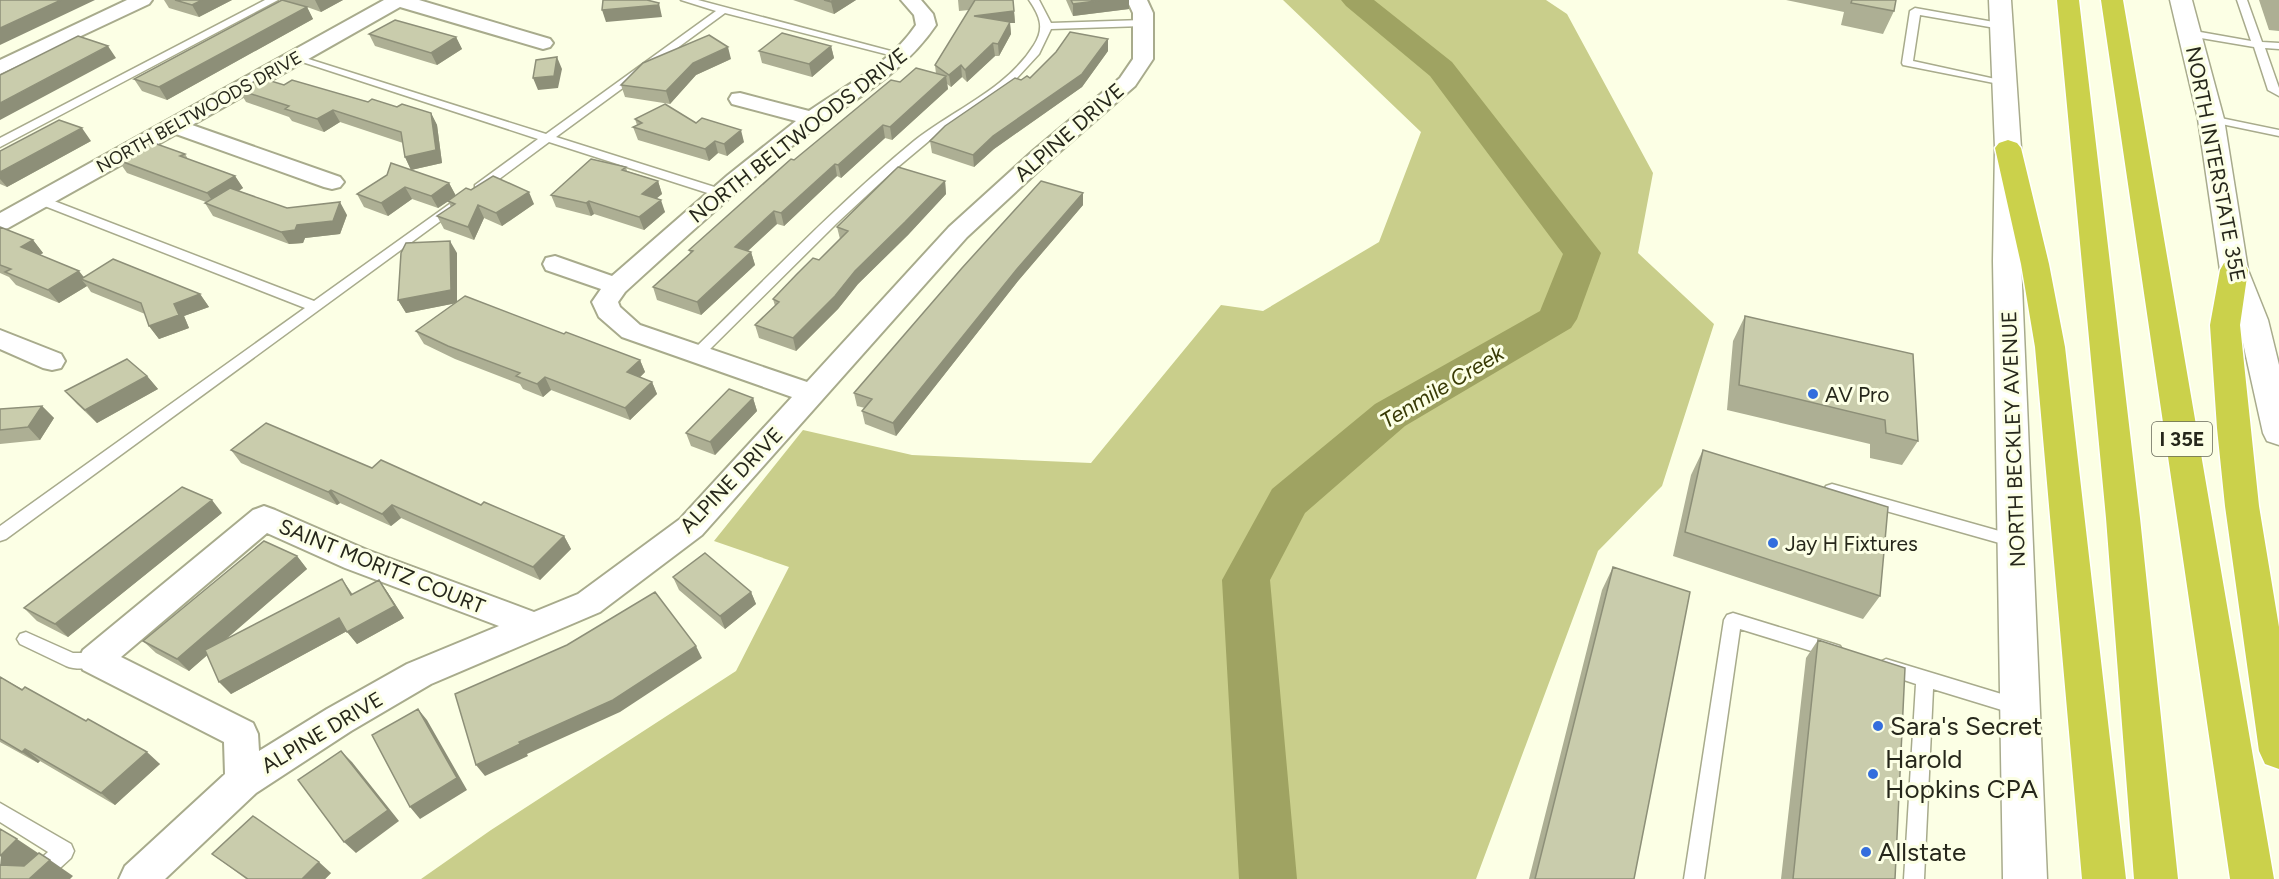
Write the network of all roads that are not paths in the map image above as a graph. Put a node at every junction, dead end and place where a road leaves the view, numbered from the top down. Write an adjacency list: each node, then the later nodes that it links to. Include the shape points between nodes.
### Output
1 (142, 0): 21 (street)
2 (273, 0): 30 (lane)
3 (398, 0): 16 (street); 20 (street, NORTH BELTWOODS DRIVE)
4 (686, 0): 11 (lane)
5 (911, 0): 19 (street, NORTH BELTWOODS DRIVE, via 923,14 926,25)
6 (1034, 0): 14 (lane, via 1045,14)
7 (2068, 0): 64 (highway, via 2123,518)
8 (2112, 0): 65 (highway, I 35E)
9 (2181, 0): 15 (main road, NORTH INTERSTATE 35E)
10 (2242, 0): 17 (lane)
11 (723, 10): 19 (lane); 29 (lane)
12 (1140, 11): 14 (lane); 43 (street, ALPINE DRIVE, via 1143,59 1128,82 958,232)
13 (2001, 13): 22 (main road, NORTH BECKLEY AVENUE); 22 (lane, via 1915,11 1907,63)
14 (1048, 26): 41 (lane, via 1040,45 1022,67 881,175)
15 (2189, 33): 17 (lane); 26 (main road, NORTH INTERSTATE 35E)
16 (543, 43)
17 (2258, 45): 18 (lane); 23 (lane, via 2274,90)
18 (2279, 46)
19 (901, 56): 25 (street, NORTH BELTWOODS DRIVE)
20 (295, 58): 27 (street, NORTH BELTWOODS DRIVE); 29 (lane)
21 (0, 68)
22 (2005, 84): 31 (main road, NORTH BECKLEY AVENUE)
23 (2279, 93)
24 (740, 99): 25 (street)
25 (812, 119): 33 (street, NORTH BELTWOODS DRIVE)
26 (2211, 119): 28 (lane); 37 (main road, NORTH INTERSTATE 35E)
27 (176, 126): 32 (street); 34 (street, NORTH BELTWOODS DRIVE)
28 (2279, 133)
29 (547, 137): 33 (lane); 39 (lane)
30 (0, 143)
31 (2008, 148): 47 (main road, NORTH BECKLEY AVENUE, via 2007,261); 63 (highway, via 2050,347)
32 (332, 182)
33 (720, 193): 38 (street, NORTH BELTWOODS DRIVE)
34 (41, 200): 35 (street, NORTH BELTWOODS DRIVE); 39 (lane)
35 (0, 223)
36 (555, 264): 38 (street)
37 (2234, 270): 44 (main road, NORTH INTERSTATE 35E, via 2253,321); 55 (highway, via 2225,325 2233,428)
38 (616, 286): 41 (street, via 605,302 608,311 632,331)
39 (316, 307): 46 (lane)
40 (0, 339): 42 (street)
41 (697, 354): 43 (street)
42 (52, 362)
43 (813, 393): 48 (street, ALPINE DRIVE, via 691,527 589,603)
44 (2279, 433)
45 (1818, 486): 47 (lane)
46 (0, 535)
47 (2016, 542): 54 (main road, NORTH BECKLEY AVENUE)
48 (532, 625): 51 (street, SAINT MORITZ COURT, via 356,559 264,518); 56 (street, ALPINE DRIVE, via 419,674)
49 (27, 639): 51 (lane, via 72,661)
50 (1846, 654): 60 (lane, via 1734,620)
51 (95, 660): 56 (street, via 241,734)
52 (1869, 661): 53 (lane)
53 (1925, 678): 54 (lane); 61 (lane)
54 (2021, 708): 62 (main road, NORTH BECKLEY AVENUE)
55 (2279, 752)
56 (243, 781): 59 (street, ALPINE DRIVE)
57 (0, 812): 58 (lane, via 64,851)
58 (33, 879)
59 (138, 879)
60 (1694, 879)
61 (1914, 879)
62 (2025, 879)
63 (2104, 879)
64 (2156, 879)
65 (2252, 879)

